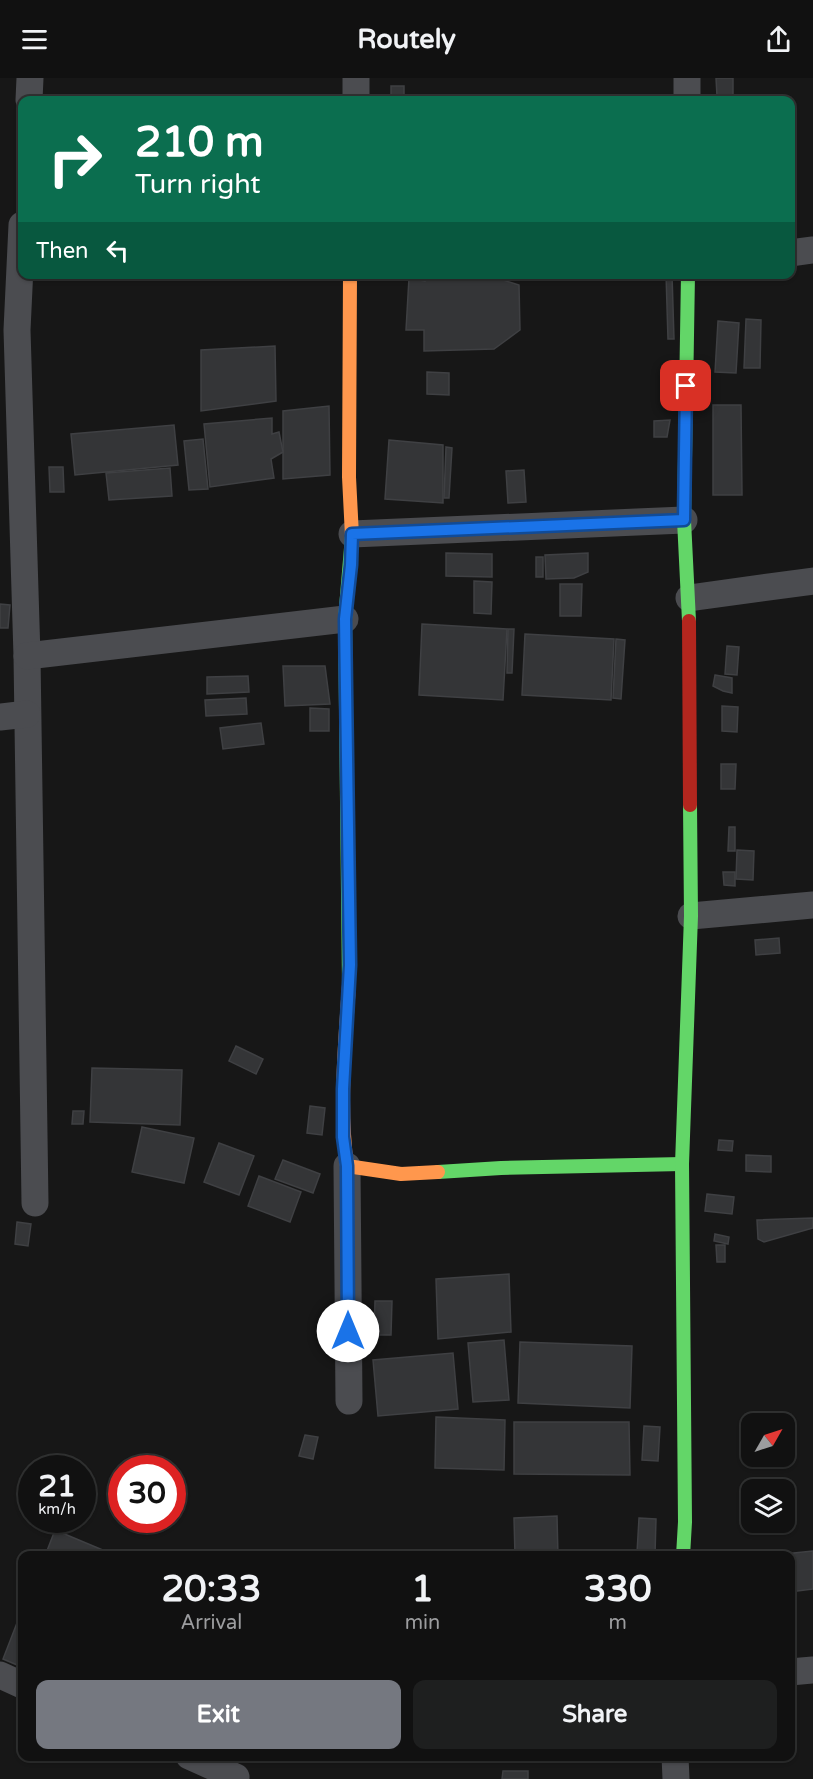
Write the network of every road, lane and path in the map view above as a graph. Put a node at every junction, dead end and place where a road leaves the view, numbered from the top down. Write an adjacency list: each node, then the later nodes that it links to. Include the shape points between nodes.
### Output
1 (30, 78): 4 (street)
2 (356, 78): 5 (street)
3 (687, 78): 6 (street)
4 (29, 96)
5 (356, 96)
6 (687, 96)
7 (813, 250): 8 (street)
8 (795, 252)
9 (18, 255): 12 (street)
10 (350, 279): 14 (street)
11 (688, 279): 13 (street)
12 (8, 331): 18 (street)
13 (684, 520): 14 (street); 16 (street)
14 (352, 534): 17 (street)
15 (813, 581): 16 (street)
16 (689, 598): 22 (street)
17 (345, 619): 18 (street); 24 (street, via 350,965 343,1137)
18 (27, 656): 19 (street)
19 (27, 714): 20 (street); 25 (street)
20 (0, 717)
21 (813, 905): 22 (street)
22 (691, 916): 23 (street)
23 (682, 1164): 24 (street, via 401,1174); 27 (street)
24 (347, 1166): 26 (street)
25 (35, 1203)
26 (349, 1401)
27 (683, 1551)
28 (813, 1670): 29 (street)
29 (795, 1671)
30 (0, 1675): 31 (street)
31 (18, 1683)
32 (200, 1761): 34 (street)
33 (675, 1761): 35 (street)
34 (236, 1777)
35 (676, 1779)

